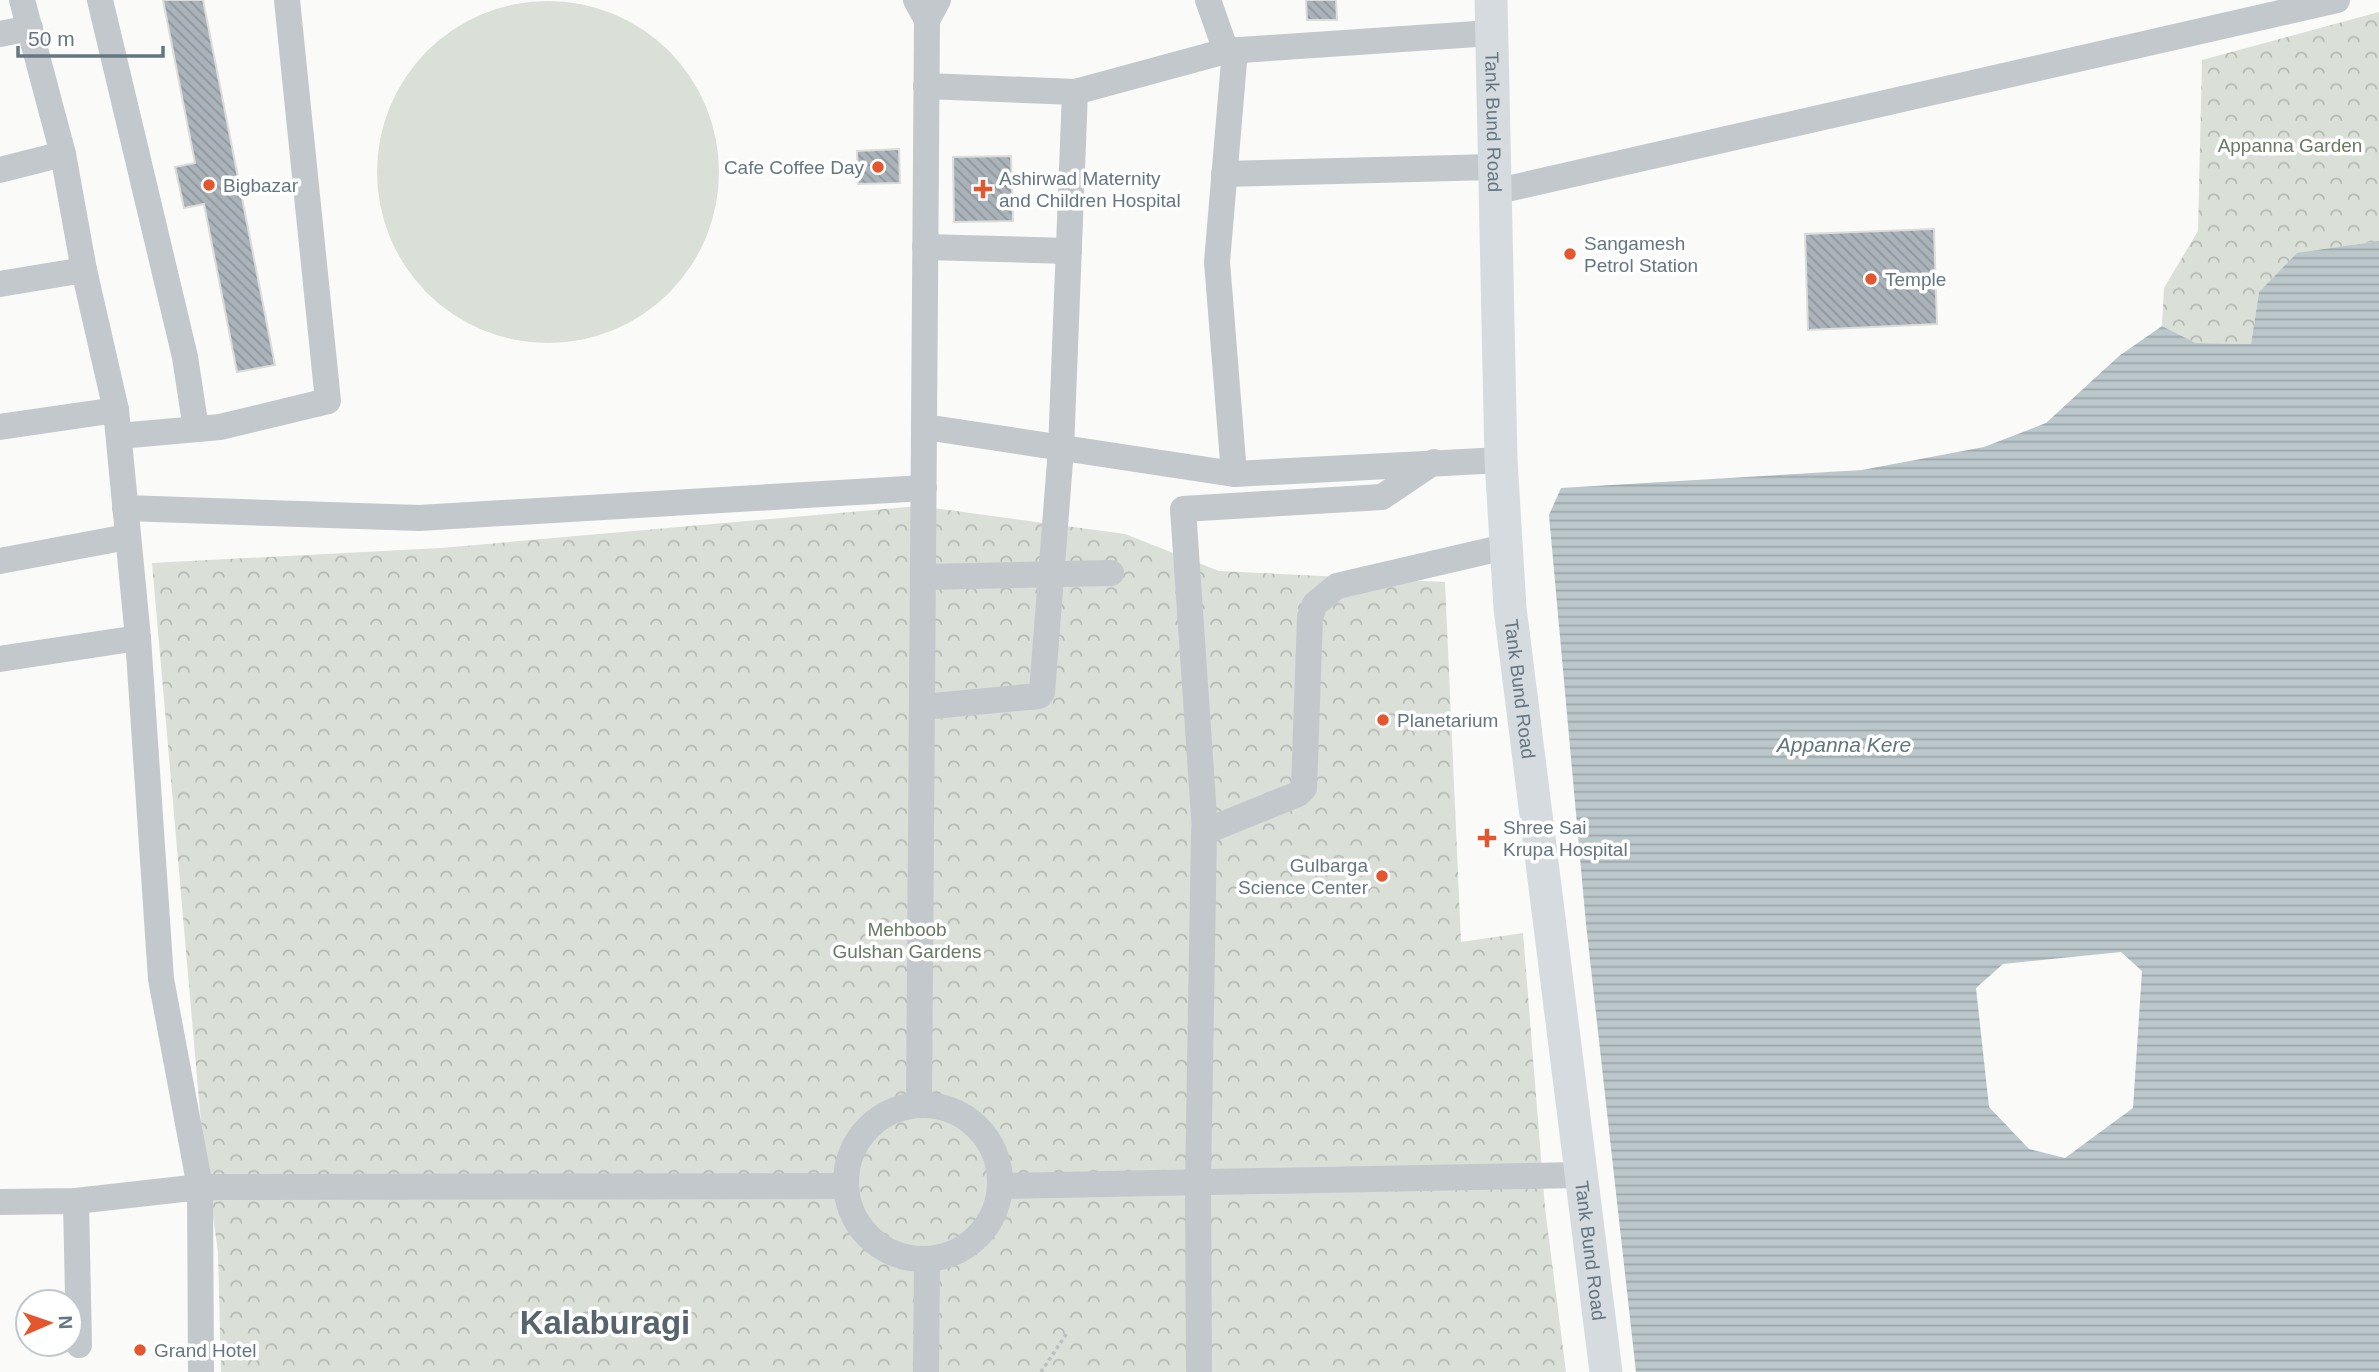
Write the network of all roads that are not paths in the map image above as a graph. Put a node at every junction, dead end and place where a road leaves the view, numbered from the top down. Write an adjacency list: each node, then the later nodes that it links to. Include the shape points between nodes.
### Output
1 (22, 0): 8 (street)
2 (100, 0): 25 (street, via 185,357)
3 (287, 0): 25 (street, via 328,398 236,424)
4 (1208, 0): 11 (street)
5 (1490, 0): 9 (main road, Tank Bund Road)
6 (2337, 0): 17 (street)
7 (927, 7): 12 (street)
8 (30, 28): 10 (street); 14 (street)
9 (1491, 33): 11 (street); 17 (main road, Tank Bund Road)
10 (0, 34)
11 (1231, 50): 13 (street); 16 (street)
12 (926, 86): 13 (street); 18 (street)
13 (1075, 92): 19 (street)
14 (63, 154): 15 (street); 20 (street)
15 (0, 170)
16 (1224, 174): 17 (street); 30 (street, via 1217,262)
17 (1493, 180): 28 (main road, Tank Bund Road)
18 (925, 247): 19 (street); 24 (street)
19 (1069, 251): 27 (street)
20 (84, 270): 21 (street); 22 (street)
21 (0, 284)
22 (116, 410): 23 (street); 26 (street)
23 (0, 427)
24 (925, 427): 27 (street); 31 (street)
25 (196, 429): 26 (street)
26 (119, 436): 32 (street)
27 (1061, 449): 30 (street); 37 (street)
28 (1501, 460): 29 (street); 34 (main road, Tank Bund Road)
29 (1434, 462): 30 (street); 42 (street, via 1382,497 1182,509)
30 (1234, 474)
31 (925, 488): 32 (street, via 419,518); 38 (street)
32 (125, 508): 33 (street)
33 (127, 537): 35 (street); 39 (street)
34 (1505, 547): 42 (street, via 1337,586 1315,604 1310,617 1304,788); 44 (main road, Tank Bund Road)
35 (0, 561)
36 (1111, 573): 37 (street)
37 (1051, 576): 38 (street); 41 (street, via 1041,696)
38 (924, 577): 41 (street)
39 (138, 638): 40 (street); 48 (street, via 161,979)
40 (0, 659)
41 (922, 707): 43 (street)
42 (1205, 831): 45 (street)
43 (919, 1103): 46 (street, via 886,1112 857,1139 845,1171); 47 (street, via 951,1108 978,1125 995,1151)
44 (1582, 1175): 45 (street); 56 (main road, Tank Bund Road)
45 (1198, 1182): 47 (street); 55 (street)
46 (846, 1186): 48 (street); 51 (street, via 849,1208 870,1240 907,1259)
47 (1001, 1186): 51 (street, via 991,1220 972,1243)
48 (200, 1187): 49 (street); 53 (street)
49 (76, 1201): 50 (street); 52 (street)
50 (0, 1202)
51 (927, 1259): 54 (street)
52 (78, 1288)
53 (201, 1372)
54 (926, 1372)
55 (1199, 1372)
56 (1606, 1372)

